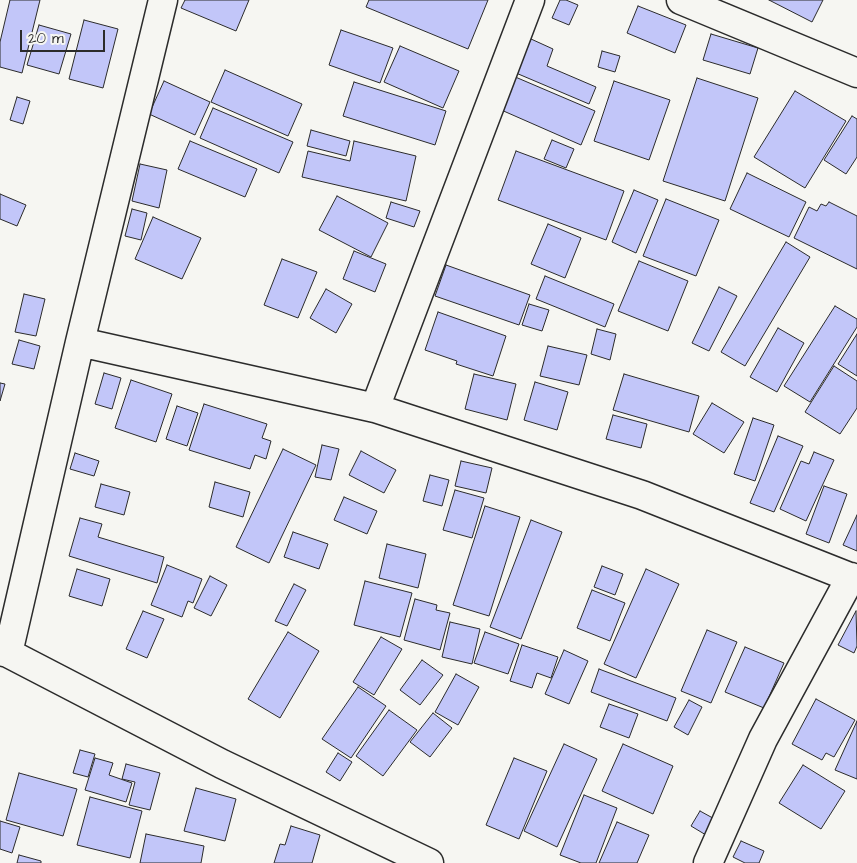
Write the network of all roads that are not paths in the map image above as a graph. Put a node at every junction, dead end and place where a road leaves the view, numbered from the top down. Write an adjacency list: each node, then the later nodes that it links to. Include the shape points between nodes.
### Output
1 (162, 0): 5 (street)
2 (530, 0): 6 (street)
3 (680, 0): 4 (street)
4 (857, 72)
5 (80, 342): 6 (street); 8 (street)
6 (375, 408): 7 (street, via 642,496)
7 (854, 578): 10 (street, via 764,739)
8 (4, 652): 9 (street, via 222,764)
9 (429, 863)
10 (708, 863)

